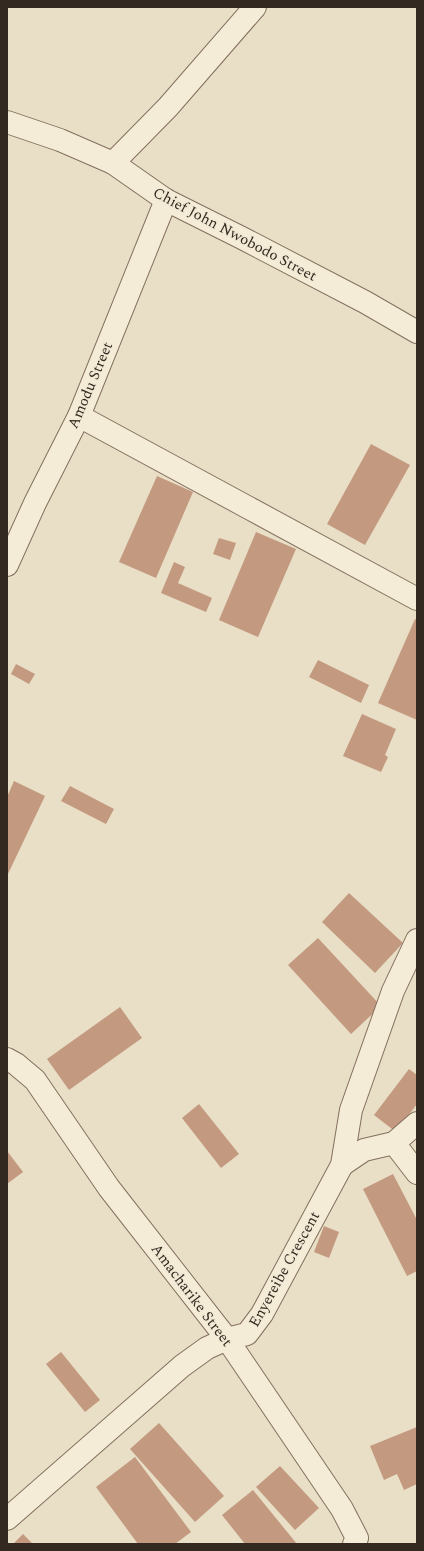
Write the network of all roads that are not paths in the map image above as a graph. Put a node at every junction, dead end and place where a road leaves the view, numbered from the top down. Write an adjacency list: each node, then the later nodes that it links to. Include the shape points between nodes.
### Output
1 (255, 7): 3 (street, via 168,107)
2 (7, 122): 3 (street, Chief John Nwobodo Street, via 60,140)
3 (113, 163): 4 (street, Chief John Nwobodo Street)
4 (166, 200): 5 (street, Chief John Nwobodo Street, via 365,302); 6 (street, Amodu Street)
5 (417, 332)
6 (79, 416): 7 (street, Amodu Street); 8 (street)
7 (7, 565)
8 (417, 599)
9 (417, 940): 13 (street, Enyereibe Crescent, via 393,991 351,1110)
10 (7, 1060): 15 (street, Amacharike Street, via 35,1080 109,1188)
11 (417, 1123): 12 (street)
12 (394, 1143): 13 (street, via 364,1150); 14 (street)
13 (342, 1166): 15 (street, Enyereibe Crescent, via 262,1314 247,1334)
14 (417, 1173)
15 (227, 1339): 16 (street, Enyereibe Crescent, via 207,1348 182,1366); 17 (street, Amacharike Street, via 342,1508 357,1538)
16 (7, 1520)
17 (354, 1544)

